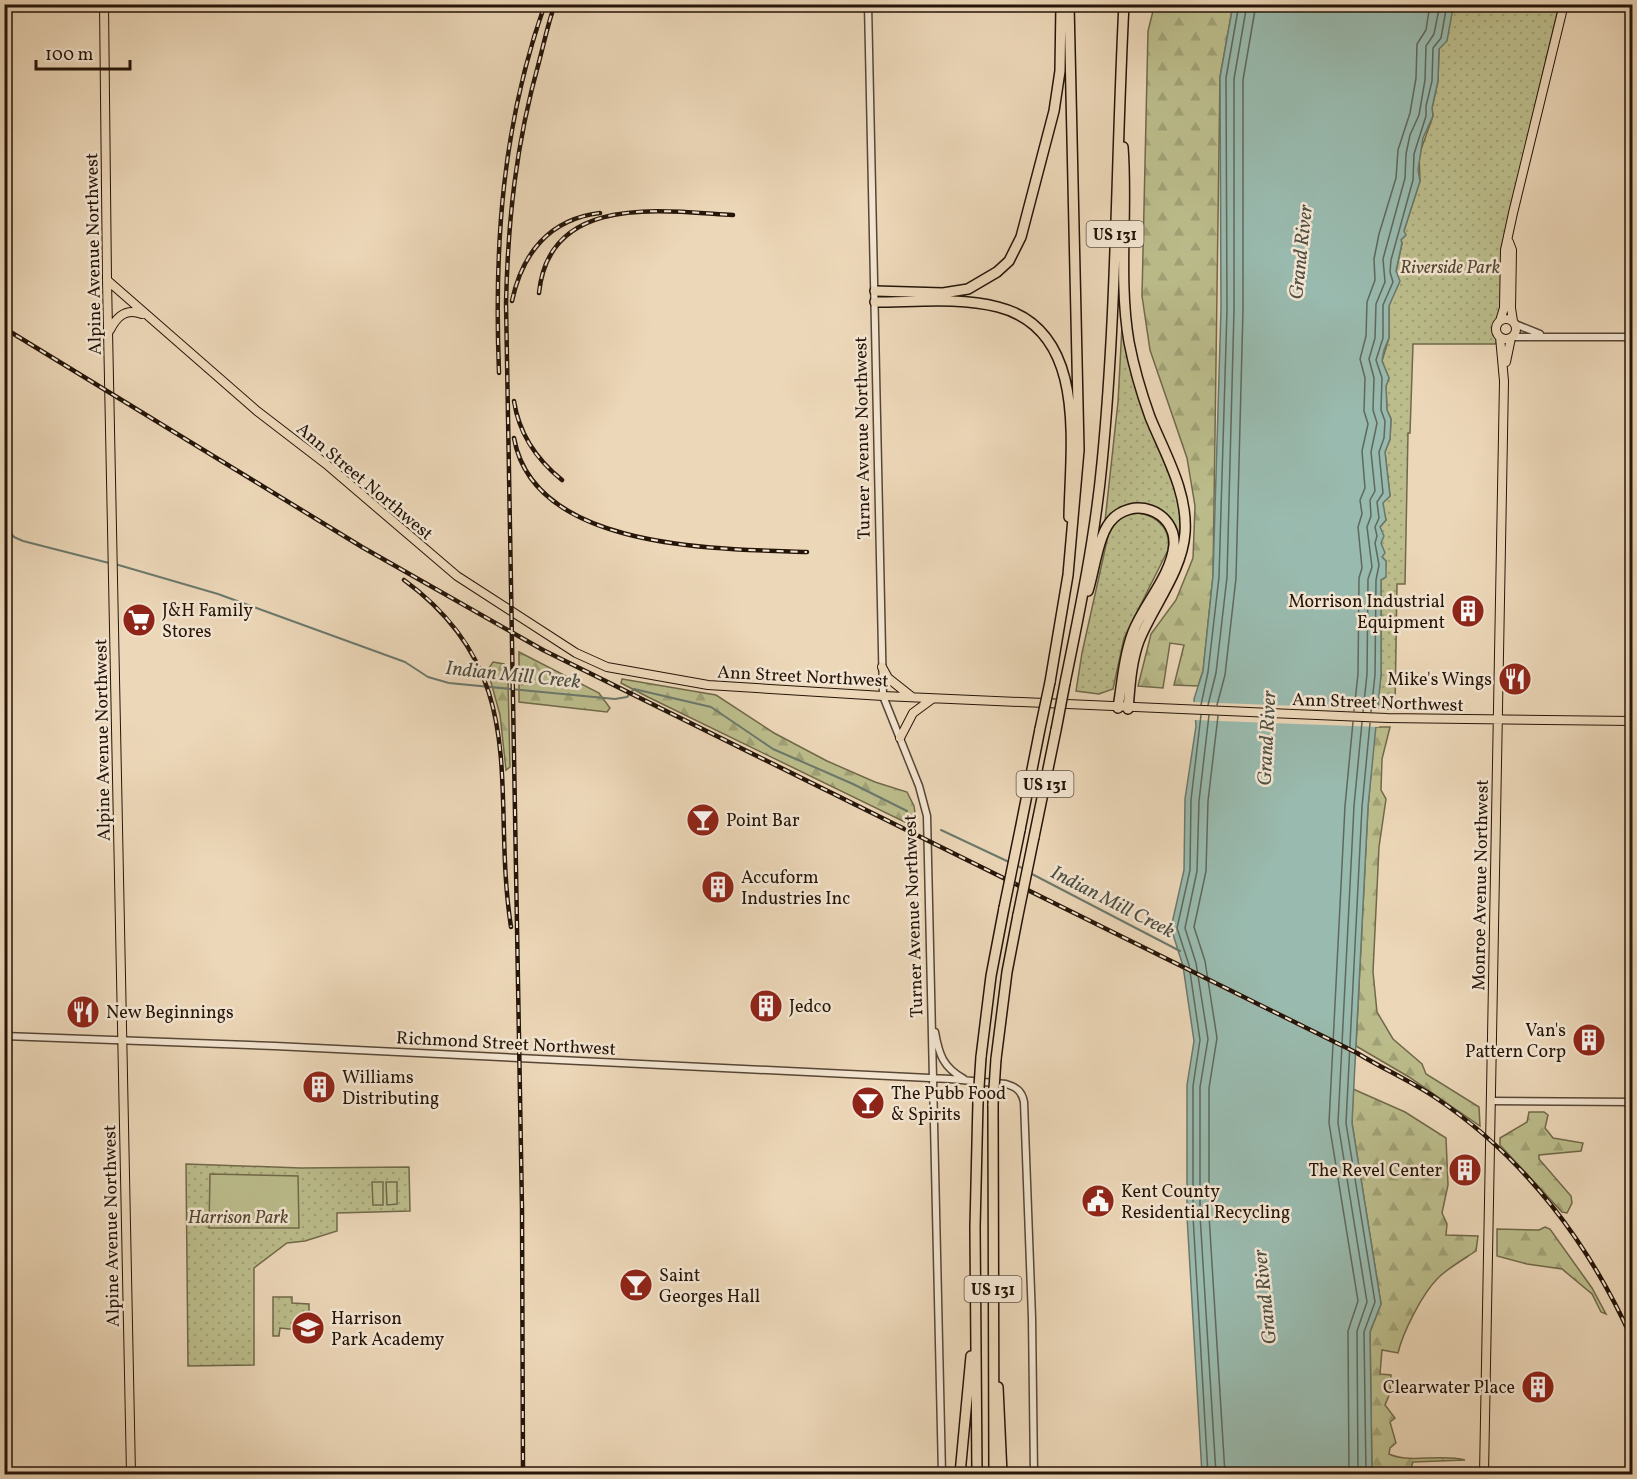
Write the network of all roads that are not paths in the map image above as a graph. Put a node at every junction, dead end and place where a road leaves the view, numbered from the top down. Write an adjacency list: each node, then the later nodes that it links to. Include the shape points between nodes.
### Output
1 (104, 4): 8 (main road, Alpine Avenue Northwest)
2 (868, 4): 9 (street, Turner Avenue Northwest)
3 (1061, 4): 9 (highway, via 1060,71 1054,111 1021,237 1009,261 990,278 968,289 943,293)
4 (1069, 4): 21 (highway, US 131, via 1079,428)
5 (1124, 4): 7 (highway, US 131)
6 (1564, 4): 10 (main road, via 1505,250)
7 (1119, 99): 22 (highway, US 131, via 1108,390 1096,517); 27 (highway, via 1129,340 1140,389 1182,500 1185,524 1177,566 1135,654)
8 (107, 280): 12 (main road, Ann Street Northwest); 15 (main road, Alpine Avenue Northwest)
9 (875, 291): 11 (street, Turner Avenue Northwest)
10 (1507, 298): 13 (main road); 14 (main road)
11 (875, 302): 21 (highway, via 1000,307 1027,320 1047,337 1062,363 1069,392); 23 (street, Turner Avenue Northwest)
12 (149, 317): 15 (main road, via 126,312); 24 (main road, Ann Street Northwest, via 437,561 576,653 613,668 708,686)
13 (1500, 321): 14 (main road); 17 (main road, via 1496,329)
14 (1514, 323): 16 (street); 19 (main road, via 1516,332)
15 (109, 331): 33 (main road, Alpine Avenue Northwest)
16 (1546, 336): 18 (street); 19 (street)
17 (1500, 337): 19 (main road); 20 (main road, Monroe Avenue Northwest)
18 (1632, 337)
19 (1512, 338): 20 (main road, Monroe Avenue Northwest)
20 (1504, 369): 28 (main road, Monroe Avenue Northwest)
21 (1068, 575): 38 (highway, US 131, bridge, via 991,976 978,1102)
22 (1074, 637): 27 (highway, via 1108,524 1128,509 1145,508 1158,513 1171,528 1174,545 1126,652); 39 (highway, US 131, bridge, via 1018,915 996,1059)
23 (882, 667): 24 (street, Turner Avenue Northwest); 25 (main road, via 888,678)
24 (883, 696): 25 (main road, Ann Street Northwest); 30 (street, Turner Avenue Northwest)
25 (912, 697): 26 (main road, Ann Street Northwest)
26 (932, 699): 27 (main road, Ann Street Northwest); 30 (main road, via 912,714)
27 (1123, 708): 28 (main road, Ann Street Northwest)
28 (1498, 720): 29 (main road, Ann Street Northwest); 36 (main road, Monroe Avenue Northwest)
29 (1632, 722)
30 (900, 738): 31 (street, Turner Avenue Northwest, via 927,816)
31 (931, 1011): 34 (street, Turner Avenue Northwest); 35 (street, via 942,1061)
32 (4, 1036): 33 (street, Richmond Street Northwest)
33 (124, 1041): 34 (street, Richmond Street Northwest); 40 (main road, Alpine Avenue Northwest)
34 (934, 1079): 35 (street, Richmond Street Northwest); 41 (street, Turner Avenue Northwest)
35 (966, 1080): 46 (street, Richmond Street Northwest, via 1006,1083 1019,1090 1024,1102)
36 (1491, 1101): 37 (street); 47 (main road, Monroe Avenue Northwest)
37 (1630, 1102)
38 (976, 1297): 42 (highway); 43 (highway, US 131)
39 (993, 1357): 44 (highway, US 131); 45 (highway, via 1000,1401)
40 (131, 1474)
41 (942, 1474)
42 (960, 1474)
43 (977, 1474)
44 (994, 1474)
45 (1002, 1474)
46 (1034, 1474)
47 (1484, 1474)

